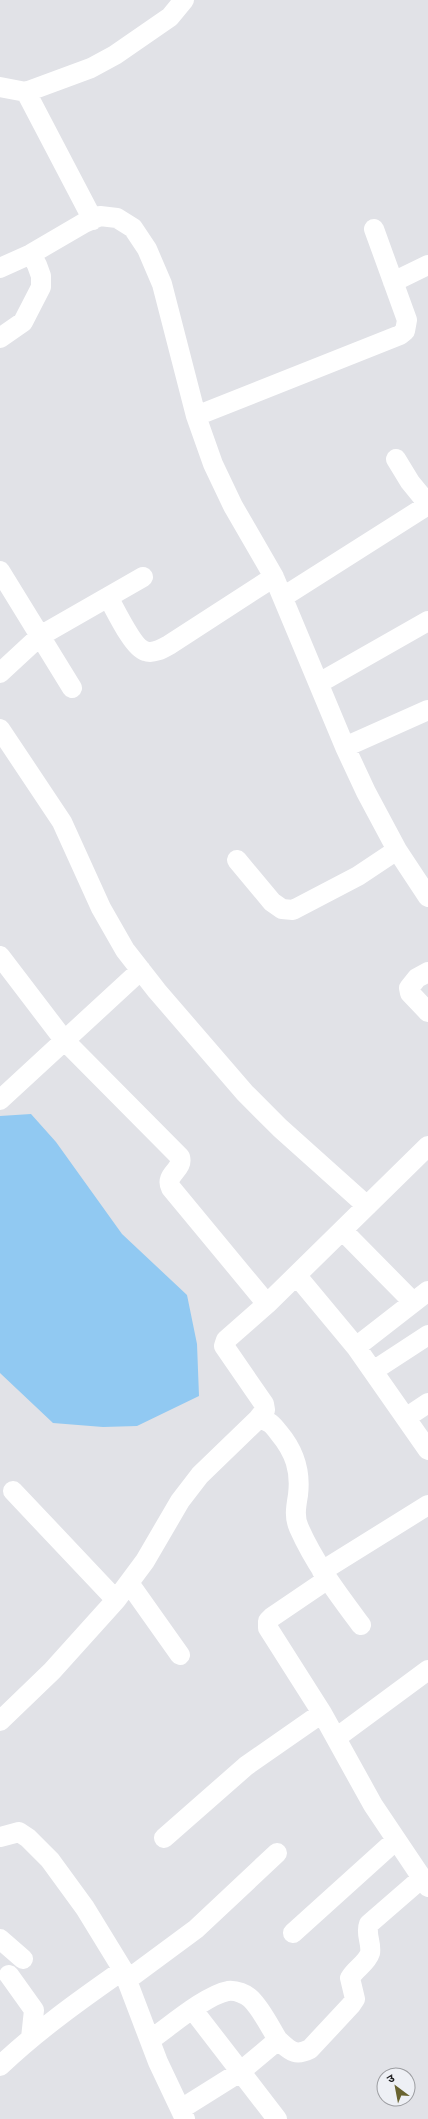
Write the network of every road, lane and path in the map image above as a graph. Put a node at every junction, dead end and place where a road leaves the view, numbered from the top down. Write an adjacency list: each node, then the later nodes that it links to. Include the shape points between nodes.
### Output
1 (184, 0): 3 (street, via 170,17 115,55 91,68)
2 (0, 87): 3 (street)
3 (26, 92): 4 (street)
4 (93, 220): 6 (street); 11 (street, via 100,216 117,218 134,228 147,250 172,316 179,355)
5 (374, 230): 9 (street)
6 (31, 254): 8 (street); 10 (street, via 41,276 40,287 23,322)
7 (428, 265): 9 (street)
8 (0, 268)
9 (393, 282): 11 (street, via 407,320 407,326 400,335)
10 (0, 338)
11 (196, 416): 16 (street, via 213,464 233,506)
12 (396, 459): 13 (street)
13 (428, 505): 18 (street)
14 (0, 571): 20 (street)
15 (143, 577): 17 (street)
16 (274, 577): 17 (street, via 169,645 154,652 144,651 136,645); 18 (street)
17 (108, 597): 20 (street)
18 (283, 597): 22 (street)
19 (428, 621): 22 (street)
20 (40, 636): 21 (street); 23 (street)
21 (0, 673)
22 (319, 682): 26 (street)
23 (72, 688)
24 (428, 710): 26 (street)
25 (0, 729): 27 (street)
26 (345, 747): 28 (street)
27 (6, 749): 32 (street, via 62,822 101,908)
28 (397, 850): 29 (street, via 358,876 293,910 282,909 272,902); 30 (street)
29 (237, 860)
30 (428, 897)
31 (1, 958): 35 (street)
32 (141, 970): 35 (street); 38 (street, via 245,1092 280,1128)
33 (428, 972): 34 (street, via 417,978 409,988 410,993)
34 (428, 1012)
35 (64, 1040): 36 (street); 42 (street, via 180,1156 180,1166 168,1183)
36 (0, 1100)
37 (428, 1146): 38 (street)
38 (367, 1206): 39 (street)
39 (343, 1231): 40 (street); 41 (street)
40 (297, 1276): 42 (street); 44 (street)
41 (421, 1297): 44 (street)
42 (267, 1304): 48 (street, via 226,1340 224,1346 264,1404 265,1410)
43 (428, 1335): 45 (street)
44 (356, 1347): 45 (street)
45 (373, 1371): 47 (street)
46 (428, 1402): 47 (street)
47 (407, 1417): 49 (street)
48 (258, 1419): 52 (street, via 271,1423 290,1446 295,1458 298,1486 295,1511 298,1526); 53 (street, via 200,1475 180,1501)
49 (428, 1450)
50 (13, 1491): 54 (street)
51 (428, 1505): 52 (street)
52 (325, 1575): 55 (street); 58 (street, via 268,1621 268,1628)
53 (129, 1583): 54 (street); 56 (street)
54 (116, 1600): 59 (street, via 52,1671)
55 (361, 1625)
56 (180, 1655)
57 (428, 1670): 60 (street)
58 (322, 1713): 60 (street); 62 (street, via 246,1766)
59 (0, 1721)
60 (336, 1738): 63 (street, via 373,1805)
61 (0, 1837): 70 (street, via 18,1832 28,1838 50,1860 85,1908)
62 (164, 1838)
63 (396, 1840): 65 (street); 66 (street)
64 (277, 1853): 70 (street, via 196,1929)
65 (425, 1883): 74 (street, via 369,1924 367,1935 370,1952 350,1978 355,1998 310,2049 301,2053 294,2052)
66 (293, 1933)
67 (0, 1939): 68 (street)
68 (23, 1960)
69 (10, 1975): 72 (street, via 34,2010)
70 (125, 1975): 72 (street, via 67,2010); 73 (street)
71 (193, 2010): 73 (street); 74 (street, via 215,1996 229,1991 242,1993 251,1999); 76 (street)
72 (31, 2038): 75 (street)
73 (150, 2040): 77 (street)
74 (278, 2040): 76 (street)
75 (0, 2065)
76 (240, 2072): 77 (street); 78 (street)
77 (183, 2114)
78 (277, 2119)

